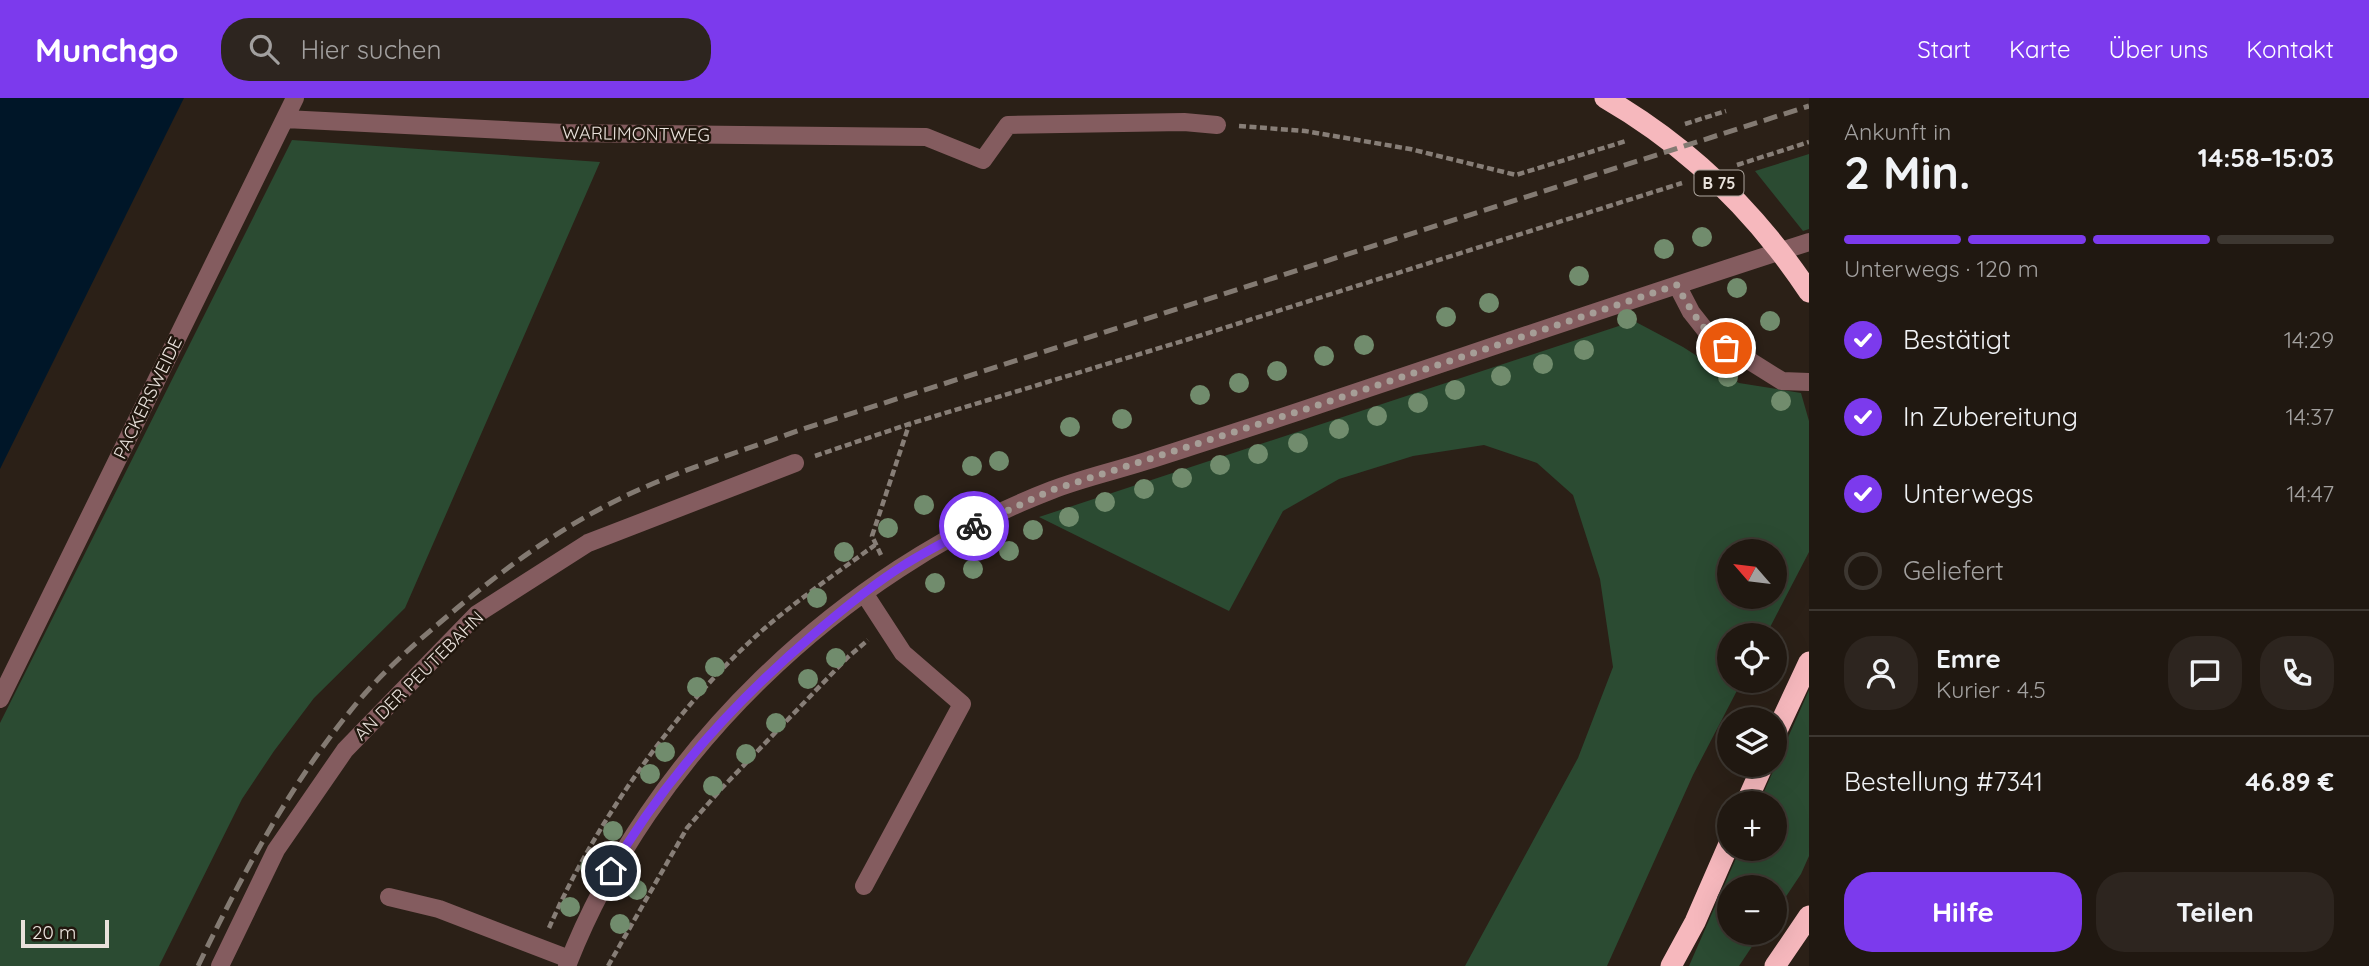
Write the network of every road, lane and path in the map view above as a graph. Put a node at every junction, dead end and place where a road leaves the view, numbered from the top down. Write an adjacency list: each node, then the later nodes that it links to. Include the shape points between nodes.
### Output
1 (295, 98): 4 (street, PACKERSWEIDE)
2 (1605, 98): 13 (highway, B 75, via 1650,126 1720,184 1767,233)
3 (1726, 111): 6 (path)
4 (285, 119): 5 (street, WARLIMONTWEG, via 564,133 926,137 983,160 1008,125); 21 (street, PACKERSWEIDE)
5 (1217, 125): 7 (path, via 1305,131 1516,174)
6 (1674, 127)
7 (1634, 139)
8 (1809, 142): 9 (path)
9 (1726, 169)
10 (1686, 181): 15 (path)
11 (1809, 242): 12 (street)
12 (1677, 285): 14 (street, via 1710,336 1782,381); 18 (street, via 1052,490 968,530)
13 (1809, 292)
14 (1809, 382)
15 (909, 424): 16 (path); 17 (path, via 872,536)
16 (795, 463): 28 (street, AN DER PEUTEBAHN, via 588,543 477,614 345,750 276,850)
17 (875, 545)
18 (864, 593): 19 (street); 27 (street, via 783,660 716,726 667,784 602,888)
19 (885, 626): 24 (street, via 903,653 962,704); 29 (path, via 848,657 687,828)
20 (1809, 662): 22 (highway)
21 (0, 699)
22 (1787, 709)
23 (1722, 861): 30 (highway)
24 (864, 886)
25 (389, 897): 27 (street, via 439,909)
26 (1809, 916): 31 (highway)
27 (568, 962)
28 (220, 966)
29 (608, 966)
30 (1671, 966)
31 (1775, 966)

